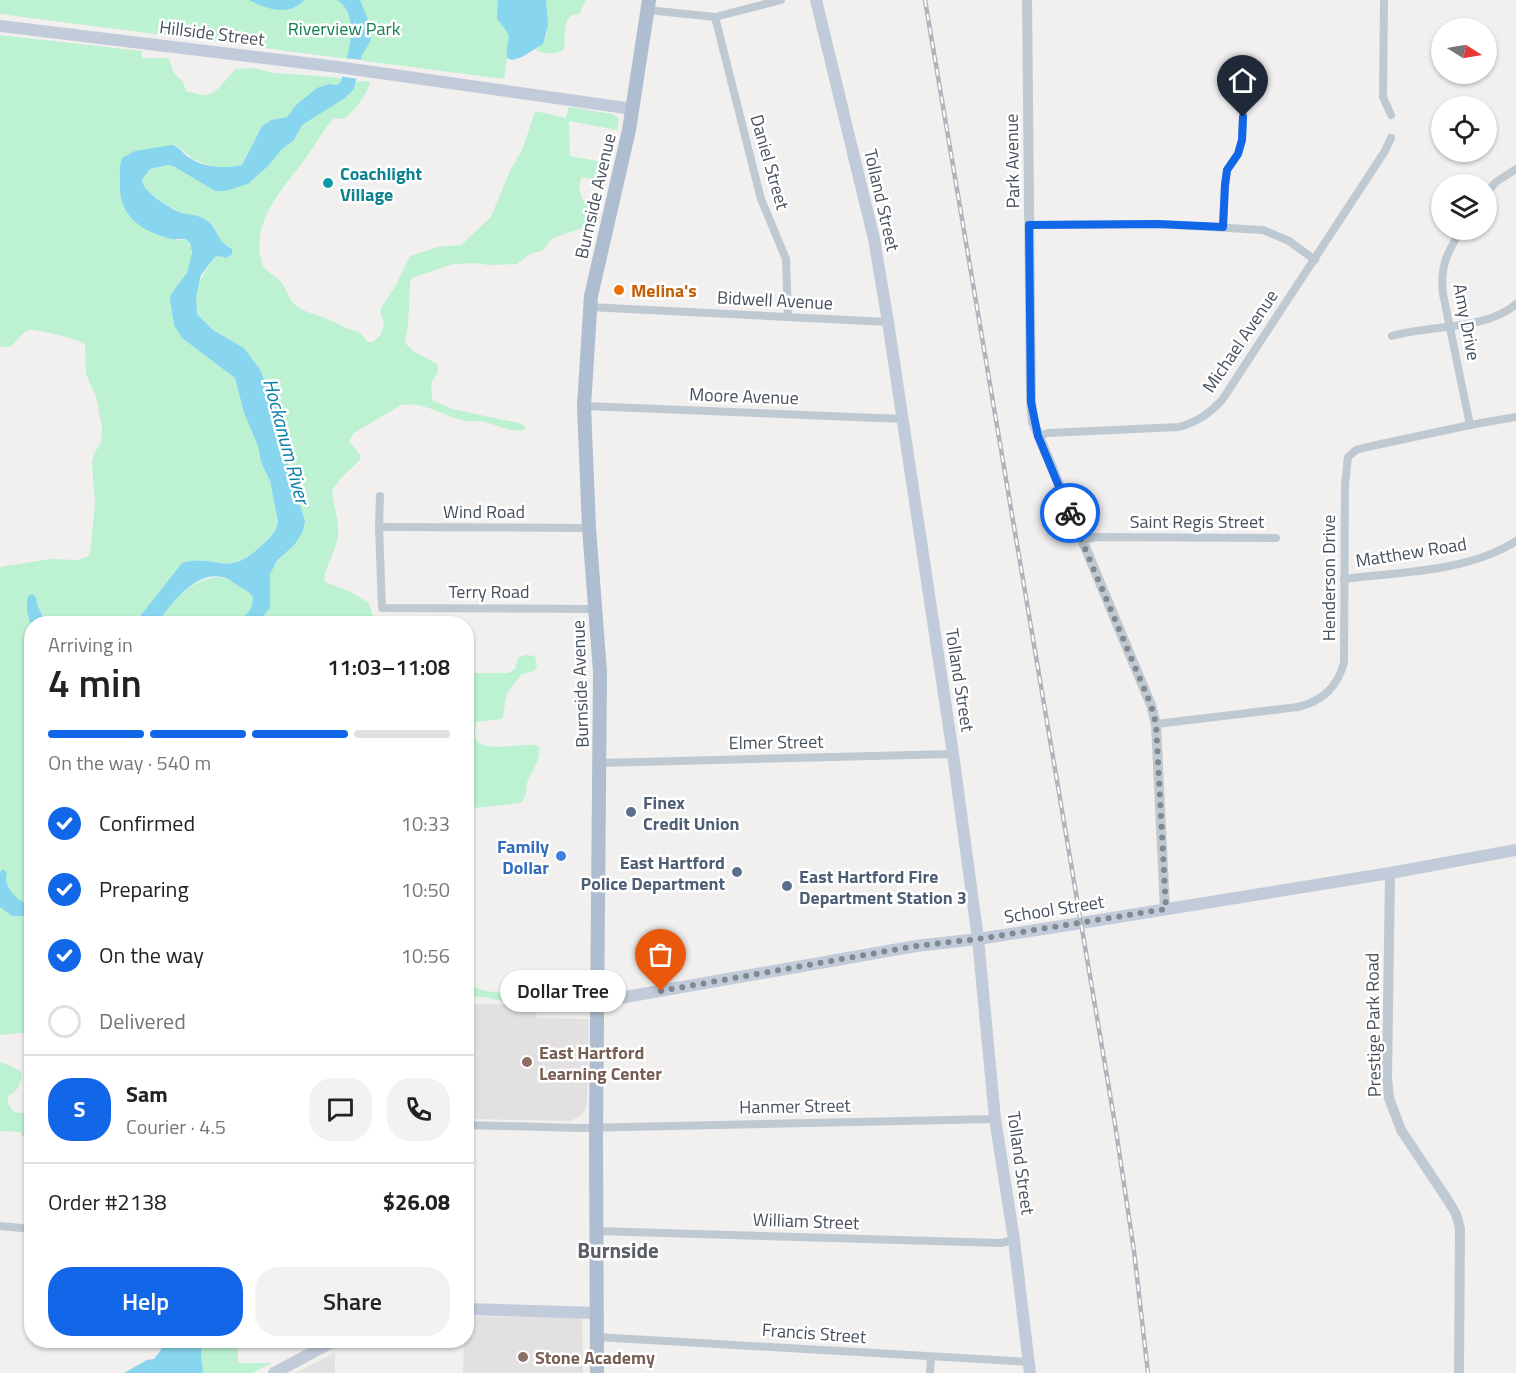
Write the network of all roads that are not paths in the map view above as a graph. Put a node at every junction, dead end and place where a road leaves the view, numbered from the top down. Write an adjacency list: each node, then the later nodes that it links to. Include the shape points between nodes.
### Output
1 (781, 0): 6 (street)
2 (816, 0): 21 (main road, Tolland Street, via 874,239)
3 (1027, 0): 14 (street, Park Avenue)
4 (1384, 0): 10 (street, via 1383,98)
5 (648, 5): 6 (street); 9 (main road, Burnside Avenue)
6 (715, 17): 20 (street, Daniel Street, via 760,199 786,259)
7 (0, 26): 9 (main road, Hillside Street, via 366,70)
8 (1244, 93): 15 (street, via 1242,140 1227,170)
9 (633, 109): 19 (main road, Burnside Avenue)
10 (1391, 115)
11 (1391, 138): 17 (street, Michael Avenue)
12 (1516, 169): 13 (street)
13 (1497, 181)
14 (1029, 225): 15 (street); 28 (street, Park Avenue, via 1031,402)
15 (1223, 227): 17 (street, via 1263,230)
16 (1455, 240): 22 (street, Amy Drive, via 1441,277)
17 (1315, 260): 28 (street, Michael Avenue, via 1222,400 1209,413 1179,427)
18 (1516, 304): 22 (street, via 1494,318)
19 (590, 307): 20 (street, Bidwell Avenue); 24 (main road, Burnside Avenue)
20 (788, 317): 21 (street, Bidwell Avenue)
21 (888, 322): 26 (main road, Tolland Street)
22 (1450, 326): 23 (street); 27 (street, Amy Drive)
23 (1392, 336)
24 (585, 406): 26 (street, Moore Avenue); 31 (main road, Burnside Avenue)
25 (1516, 417): 27 (street, Henderson Drive)
26 (903, 419): 38 (main road, Tolland Street)
27 (1470, 425): 35 (street, Henderson Drive, via 1367,447 1348,457)
28 (1038, 436): 33 (street, Park Avenue)
29 (380, 496): 30 (street)
30 (379, 527): 31 (street, Wind Road); 36 (street, Terry Road, via 382,608)
31 (589, 528): 36 (main road, Burnside Avenue)
32 (1276, 538): 33 (street, Saint Regis Street)
33 (1082, 540): 37 (street, Park Avenue)
34 (1516, 541): 35 (street, Matthew Road, via 1452,565)
35 (1344, 579): 37 (street, Henderson Drive, via 1344,663 1333,687 1323,697 1298,707)
36 (596, 609): 39 (main road, Burnside Avenue)
37 (1156, 724): 42 (street, Park Avenue)
38 (953, 754): 39 (street, Elmer Street); 43 (main road, Tolland Street)
39 (600, 763): 44 (main road, Burnside Avenue)
40 (1516, 850): 41 (main road, School Street)
41 (1390, 873): 42 (main road, School Street); 61 (street, Prestige Park Road, via 1389,1098 1401,1130 1449,1202 1460,1228)
42 (1166, 909): 43 (main road, School Street)
43 (978, 939): 44 (main road, School Street, via 916,946); 45 (main road, Tolland Street)
44 (597, 1002): 47 (main road, Burnside Avenue)
45 (995, 1119): 47 (street, Hanmer Street); 51 (main road, Tolland Street)
46 (474, 1125): 47 (street, Hanmer Street)
47 (596, 1127): 50 (main road, Burnside Avenue)
48 (0, 1226): 49 (street)
49 (24, 1228)
50 (596, 1231): 51 (street, William Street, via 1001,1243); 53 (main road, Burnside Avenue)
51 (1014, 1240): 57 (main road, Tolland Street)
52 (474, 1309): 53 (main road)
53 (597, 1312): 54 (main road, Burnside Avenue)
54 (597, 1337): 56 (street, Francis Street); 59 (main road, Burnside Avenue)
55 (320, 1348): 58 (main road)
56 (931, 1357): 57 (street, Francis Street); 60 (street)
57 (1029, 1368)
58 (274, 1373)
59 (597, 1373)
60 (930, 1373)
61 (1459, 1373)

